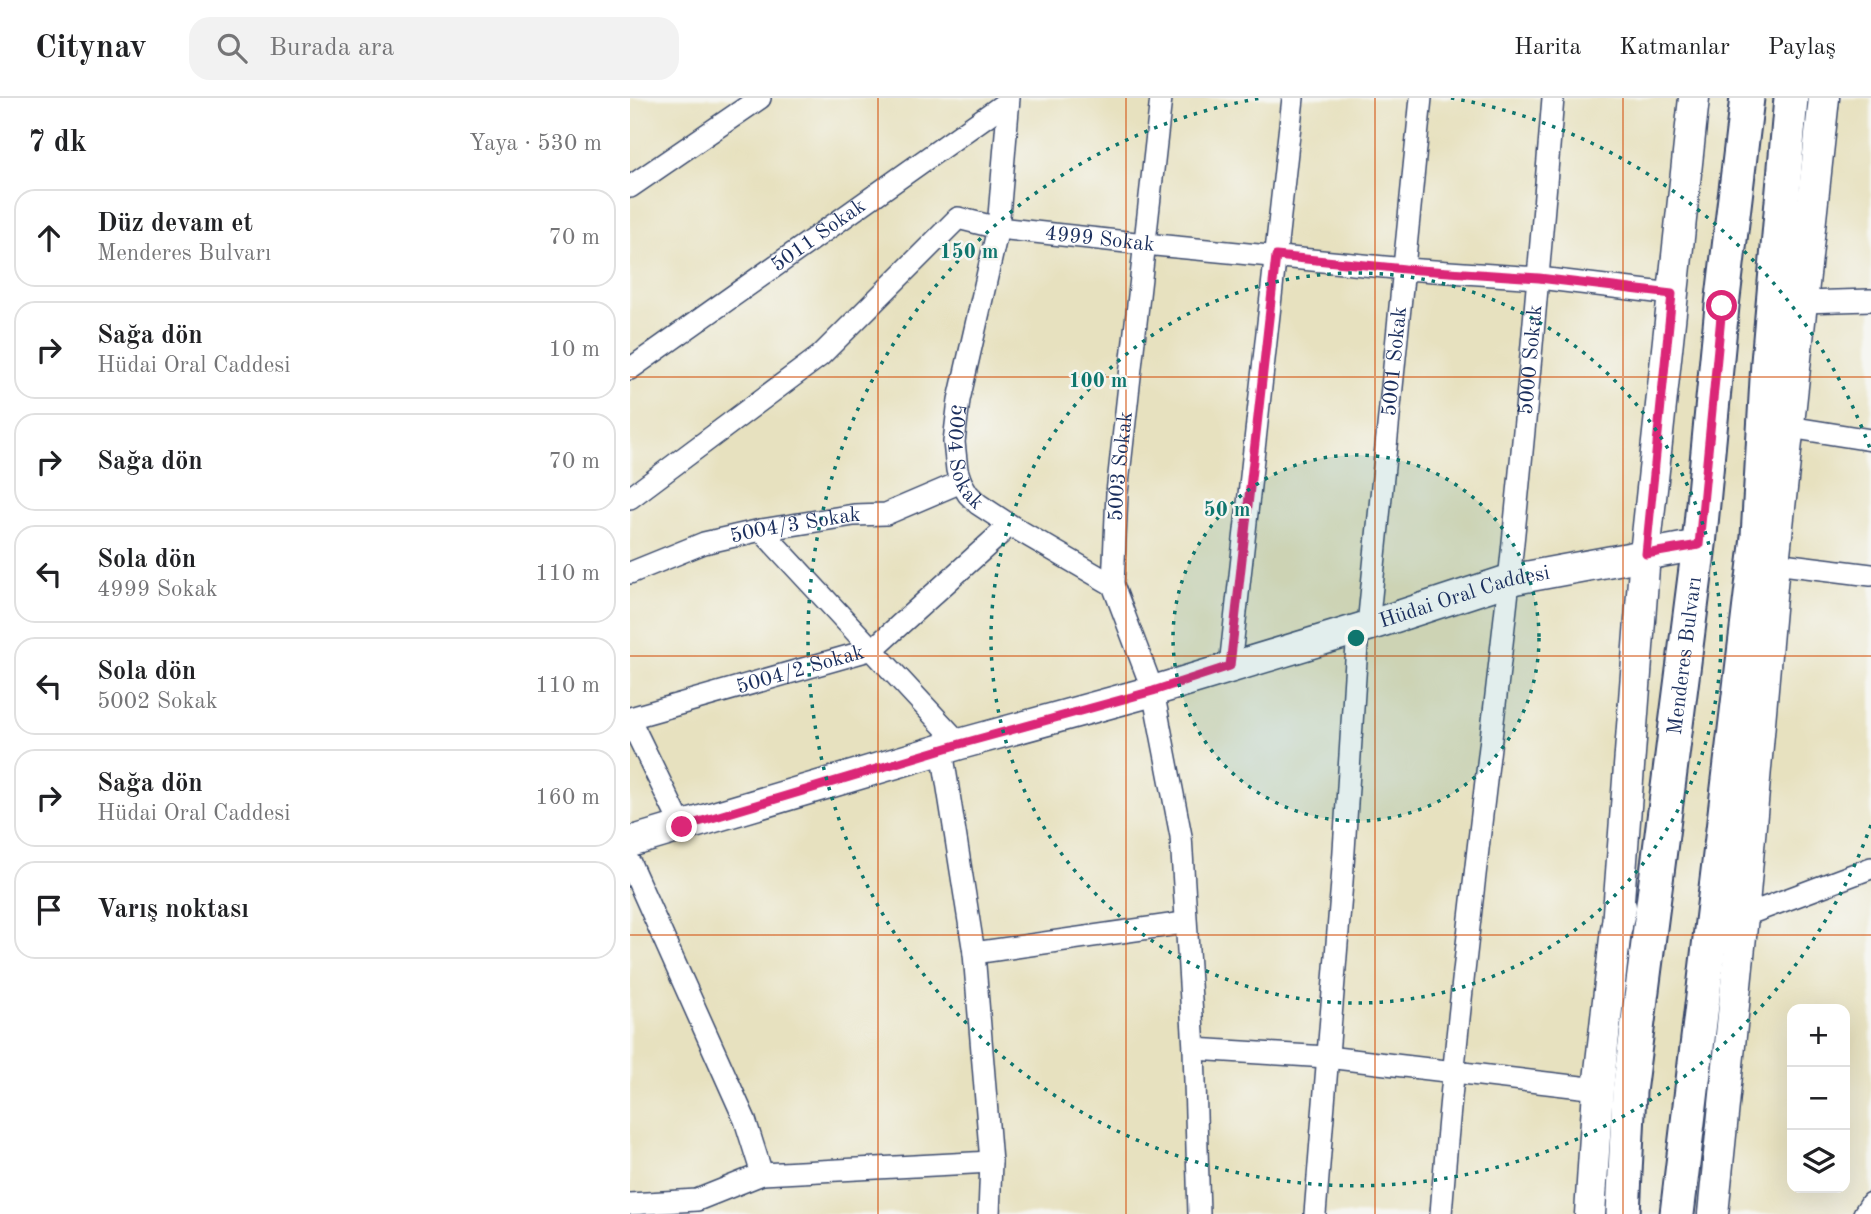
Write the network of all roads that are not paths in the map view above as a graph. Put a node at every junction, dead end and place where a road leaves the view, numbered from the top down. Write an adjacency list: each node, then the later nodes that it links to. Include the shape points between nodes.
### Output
1 (760, 98): 11 (street)
2 (1161, 98): 13 (street, 5003 Sokak)
3 (1293, 98): 14 (street)
4 (1422, 98): 15 (street, 5001 Sokak)
5 (1553, 98): 16 (street, 5000 Sokak)
6 (1694, 98): 17 (main road)
7 (1747, 98): 27 (main road, Menderes Bulvarı)
8 (1791, 98): 63 (main road, via 1758,537)
9 (1824, 98): 19 (main road)
10 (1009, 100): 12 (street, 5004 Sokak); 20 (street, 5011 Sokak)
11 (630, 187)
12 (999, 228): 13 (street, 4999 Sokak); 23 (street, 5004 Sokak, via 959,400 954,442); 24 (street, 4999 Sokak, via 958,218 820,356)
13 (1145, 244): 14 (street, 4999 Sokak); 33 (street, 5003 Sokak, via 1117,493)
14 (1276, 256): 15 (street, 4999 Sokak); 36 (street)
15 (1405, 269): 16 (street, 4999 Sokak); 34 (street, 5001 Sokak)
16 (1539, 278): 17 (street, 4999 Sokak); 32 (street, 5000 Sokak)
17 (1672, 294): 28 (main road)
18 (1871, 300): 19 (street)
19 (1804, 302): 21 (main road)
20 (630, 369)
21 (1789, 427): 22 (street); 29 (main road)
22 (1871, 440)
23 (961, 482): 25 (street, 5004 Sokak, via 978,504); 26 (street, 5004/3 Sokak, via 886,513)
24 (630, 498)
25 (1010, 525): 33 (street, 5004 Sokak); 35 (street, 5004/2 Sokak)
26 (761, 530): 30 (street, 5004/3 Sokak, via 704,543); 35 (street)
27 (1699, 545): 28 (main road, Hüdai Oral Caddesi); 40 (main road, Menderes Bulvarı)
28 (1646, 554): 32 (main road, Hüdai Oral Caddesi); 47 (main road)
29 (1774, 563): 31 (street); 45 (main road)
30 (630, 573)
31 (1871, 576)
32 (1509, 580): 34 (main road, Hüdai Oral Caddesi); 51 (street, 5000 Sokak)
33 (1113, 585): 37 (street)
34 (1363, 628): 36 (main road, Hüdai Oral Caddesi); 50 (street, 5001 Sokak)
35 (873, 649): 38 (street, 5004/2 Sokak); 39 (street)
36 (1230, 666): 37 (main road, Hüdai Oral Caddesi)
37 (1153, 691): 39 (main road, Hüdai Oral Caddesi); 46 (street, via 1181,836)
38 (630, 719): 41 (street)
39 (951, 747): 41 (main road, Hüdai Oral Caddesi); 48 (street)
40 (1672, 750): 47 (main road, via 1649,807); 62 (main road, Menderes Bulvarı, via 1629,1092)
41 (682, 827): 42 (main road, Hüdai Oral Caddesi)
42 (630, 842)
43 (630, 863): 54 (street, via 745,1120)
44 (1871, 868): 45 (street)
45 (1743, 916): 64 (main road)
46 (1184, 923): 48 (street); 49 (street)
47 (1617, 926): 52 (main road)
48 (974, 953): 53 (street)
49 (1194, 1049): 50 (street); 58 (street)
50 (1327, 1057): 51 (street); 59 (street, 5001 Sokak)
51 (1452, 1073): 52 (street); 60 (street, 5000 Sokak)
52 (1598, 1089): 61 (main road)
53 (991, 1162): 54 (street); 57 (street)
54 (762, 1174): 56 (street, via 697,1200)
55 (1871, 1203): 65 (street)
56 (630, 1204)
57 (989, 1214)
58 (1199, 1214)
59 (1315, 1214)
60 (1441, 1214)
61 (1590, 1214)
62 (1623, 1214)
63 (1677, 1214)
64 (1713, 1214)
65 (1864, 1214)

